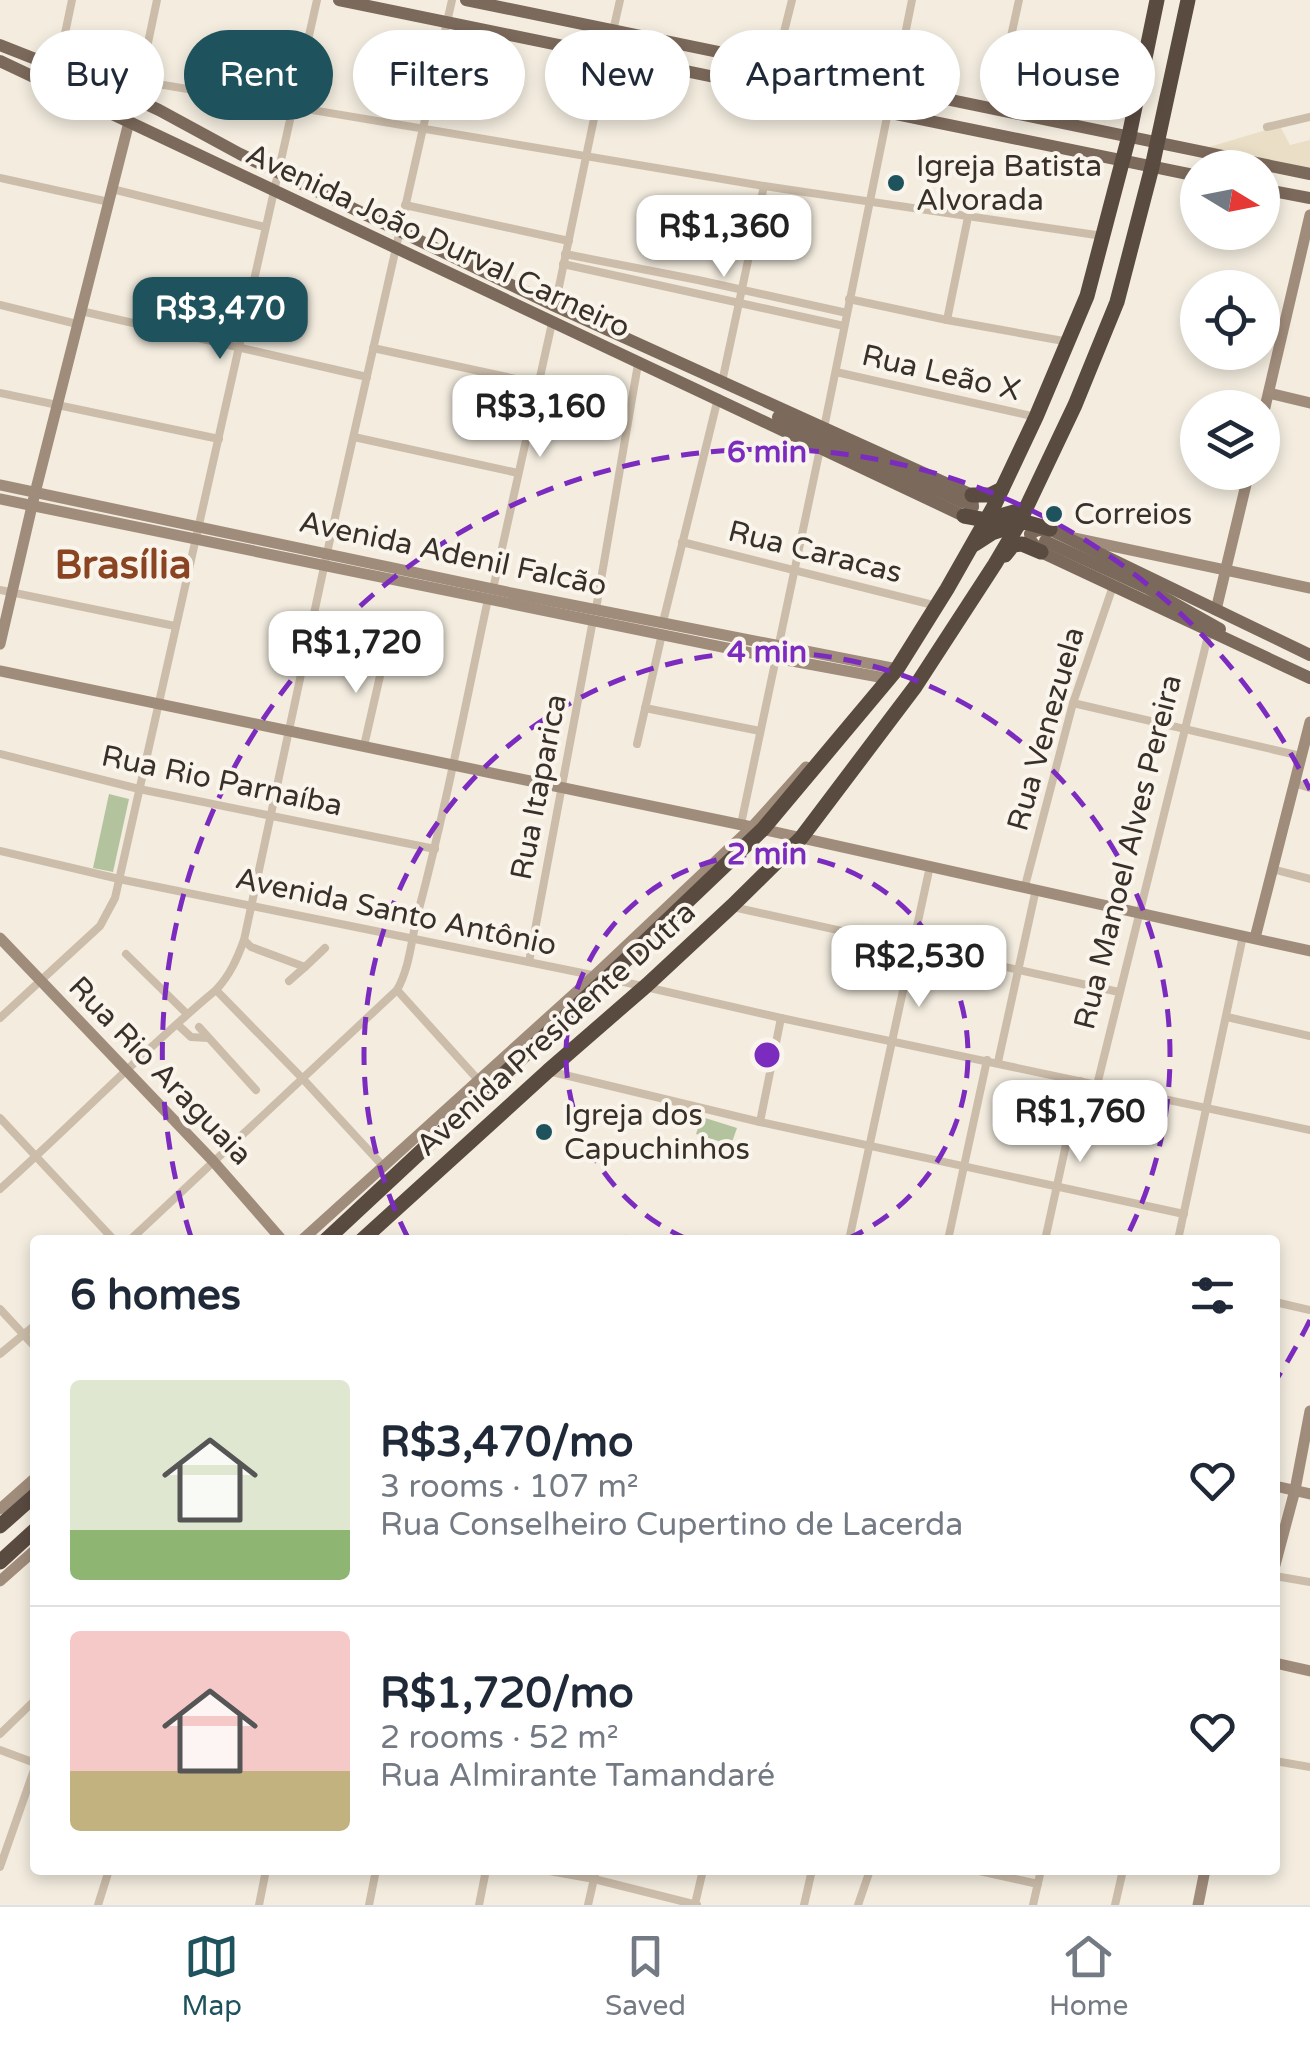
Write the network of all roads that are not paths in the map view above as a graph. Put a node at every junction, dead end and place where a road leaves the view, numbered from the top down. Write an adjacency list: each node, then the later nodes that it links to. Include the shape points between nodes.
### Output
1 (72, 0): 14 (street)
2 (157, 0): 15 (street)
3 (316, 0): 16 (street)
4 (339, 0): 13 (main road)
5 (452, 0): 13 (street)
6 (466, 0): 17 (main road)
7 (620, 0): 18 (street)
8 (792, 0): 19 (street)
9 (912, 0): 20 (street)
10 (1019, 0): 21 (street)
11 (1158, 0): 42 (highway, Avenida Presidente Dutra)
12 (1188, 0): 43 (highway, Avenida Presidente Dutra)
13 (447, 22): 22 (main road); 40 (street)
14 (66, 30)
15 (151, 30)
16 (310, 30)
17 (608, 30)
18 (613, 30)
19 (785, 30)
20 (906, 30)
21 (1014, 30)
22 (545, 43)
23 (0, 44): 24 (main road, Avenida João Durval Carneiro)
24 (30, 56)
25 (0, 61): 26 (main road, Avenida João Durval Carneiro)
26 (30, 74)
27 (164, 114): 38 (main road, Avenida João Durval Carneiro)
28 (333, 115): 40 (street)
29 (1310, 117): 39 (street)
30 (124, 120): 37 (main road, Avenida João Durval Carneiro)
31 (290, 120): 50 (street)
32 (595, 120): 46 (street)
33 (886, 120): 59 (street)
34 (928, 120): 41 (main road)
35 (1007, 120): 41 (main road)
36 (1051, 120): 42 (main road)
37 (128, 122): 44 (main road, Avenida João Durval Carneiro); 57 (street)
38 (184, 124): 44 (main road, via 171,124 167,134); 50 (main road, Avenida João Durval Carneiro)
39 (1268, 126)
40 (422, 130): 46 (street); 60 (street)
41 (1004, 135): 47 (main road)
42 (1130, 136): 43 (main road); 47 (highway, Avenida Presidente Dutra)
43 (1157, 142): 45 (main road); 48 (highway, Avenida Presidente Dutra)
44 (188, 150): 55 (main road, Avenida João Durval Carneiro)
45 (1196, 150)
46 (588, 156): 54 (street); 66 (street)
47 (1124, 160): 48 (main road); 65 (highway, Avenida Presidente Dutra)
48 (1152, 166): 51 (main road); 106 (highway, Avenida Presidente Dutra, via 1117,302)
49 (1280, 168): 52 (main road)
50 (278, 172): 55 (street); 64 (main road, Avenida João Durval Carneiro)
51 (1180, 172)
52 (1310, 174)
53 (0, 178): 57 (street)
54 (764, 186): 59 (street); 71 (street)
55 (274, 192): 63 (street); 67 (main road, Avenida João Durval Carneiro)
56 (1280, 192): 58 (main road)
57 (110, 195): 63 (street); 77 (street)
58 (1310, 198)
59 (870, 202): 62 (street); 73 (street)
60 (406, 205): 64 (street); 66 (street)
61 (1310, 215): 91 (street)
62 (968, 217): 65 (street); 79 (street)
63 (265, 227): 84 (street)
64 (400, 231): 67 (street); 76 (main road, Avenida João Durval Carneiro)
65 (1104, 236): 83 (highway, Avenida Presidente Dutra)
66 (568, 240): 68 (street)
67 (396, 250): 81 (main road, Avenida João Durval Carneiro); 85 (street)
68 (566, 254): 69 (street); 70 (street)
69 (563, 264): 72 (street); 76 (street)
70 (698, 280): 71 (street); 72 (street)
71 (741, 289): 74 (street); 78 (street)
72 (695, 293): 74 (street)
73 (849, 299): 78 (street); 79 (street)
74 (738, 302): 82 (street); 89 (street)
75 (0, 306): 80 (street)
76 (555, 306): 89 (main road, Avenida João Durval Carneiro)
77 (81, 310): 80 (street); 84 (street)
78 (847, 313): 82 (street)
79 (947, 320): 83 (street)
80 (77, 324): 96 (street)
81 (552, 324): 86 (main road, Avenida João Durval Carneiro); 90 (street)
82 (844, 326): 87 (street)
83 (1069, 342): 97 (highway, Avenida Presidente Dutra)
84 (240, 347): 88 (street); 100 (street)
85 (373, 348): 88 (street); 90 (street)
86 (638, 364): 94 (main road, Avenida João Durval Carneiro); 127 (street, Rua Itaparica)
87 (836, 372): 97 (street, Rua Leão X); 98 (street)
88 (367, 376): 99 (street)
89 (722, 383): 94 (main road); 98 (main road, Avenida João Durval Carneiro)
90 (539, 384): 102 (street)
91 (1270, 390)
92 (0, 393): 96 (street)
93 (1280, 396): 95 (street)
94 (725, 397): 101 (main road, Avenida João Durval Carneiro); 109 (main road); 114 (street)
95 (1310, 403)
96 (58, 405): 100 (street); 108 (street)
97 (1036, 417): 104 (highway, Avenida Presidente Dutra)
98 (824, 428): 109 (main road, Avenida João Durval Carneiro)
99 (354, 437): 102 (street); 116 (street)
100 (219, 439): 112 (street)
101 (820, 449): 109 (main road, Avenida João Durval Carneiro); 119 (street)
102 (518, 473): 123 (street)
103 (0, 486): 108 (street, Avenida Adenil Falcão)
104 (1002, 489): 109 (highway); 111 (highway, Avenida Presidente Dutra)
105 (1245, 490): 118 (street)
106 (1033, 494): 110 (highway, Avenida Presidente Dutra); 113 (highway)
107 (0, 499): 108 (street, Avenida Adenil Falcão)
108 (34, 500): 112 (street, Avenida Adenil Falcão); 122 (street)
109 (966, 505): 111 (highway); 115 (highway)
110 (1021, 517): 111 (highway); 113 (highway); 115 (highway); 117 (highway, Avenida Presidente Dutra)
111 (986, 520): 115 (highway, Avenida Presidente Dutra)
112 (197, 533): 116 (street, Avenida Adenil Falcão); 128 (street)
113 (1050, 539): 117 (highway, via 1013,545); 118 (street); 120 (main road); 125 (main road); 126 (main road)
114 (682, 542): 119 (street, Rua Caracas); 129 (street)
115 (971, 546): 124 (highway, Avenida Presidente Dutra)
116 (326, 559): 123 (street, Avenida Adenil Falcão); 145 (street)
117 (994, 564): 158 (highway, Avenida Presidente Dutra, via 915,687)
118 (1225, 570): 121 (street); 126 (street)
119 (796, 571): 124 (street, Rua Caracas); 134 (street)
120 (1113, 586): 131 (main road); 140 (street, Rua Venezuela)
121 (1310, 588)
122 (6, 591): 128 (street); 132 (street)
123 (491, 594): 127 (street, Avenida Adenil Falcão); 151 (street)
124 (937, 606): 138 (highway, Avenida Presidente Dutra)
125 (1188, 610): 130 (main road); 133 (main road)
126 (1216, 610): 130 (main road)
127 (595, 614): 129 (street, Avenida Adenil Falcão); 155 (street, Rua Itaparica)
128 (175, 626): 141 (street)
129 (663, 628): 134 (street, Avenida Adenil Falcão); 142 (street)
130 (1253, 629): 136 (main road)
131 (1209, 632): 133 (main road); 144 (street, Rua Manoel Alves Pereira)
132 (0, 644)
133 (1247, 648): 139 (main road)
134 (777, 652): 138 (street, Avenida Adenil Falcão); 146 (street)
135 (384, 654): 148 (street)
136 (1310, 654)
137 (0, 672): 141 (street)
138 (891, 677): 157 (highway, Avenida Presidente Dutra)
139 (1310, 678)
140 (1073, 703): 144 (street); 165 (street, Rua Venezuela)
141 (156, 705): 145 (street); 153 (street)
142 (645, 708): 146 (street); 147 (street)
143 (1310, 722): 150 (street)
144 (1184, 729): 150 (street); 168 (street, Rua Manoel Alves Pereira)
145 (288, 731): 148 (street); 156 (street)
146 (760, 731): 157 (street)
147 (636, 744)
148 (364, 746): 151 (street)
149 (0, 754): 153 (street, Rua Rio Parnaíba)
150 (1301, 756): 152 (street)
151 (452, 766): 155 (street); 159 (street)
152 (1294, 783): 154 (street); 162 (street)
153 (139, 788): 156 (street, Rua Rio Parnaíba); 164 (street)
154 (1310, 788)
155 (562, 789): 157 (street); 177 (street, Rua Itaparica)
156 (271, 816): 159 (street, Rua Rio Parnaíba); 166 (street)
157 (752, 827): 158 (street); 180 (highway, Avenida Presidente Dutra)
158 (801, 838): 161 (street); 167 (highway, Avenida Presidente Dutra)
159 (434, 848): 171 (street)
160 (0, 851): 164 (street, Avenida Santo Antônio)
161 (930, 866): 165 (street); 173 (street)
162 (1272, 869): 163 (street); 169 (street)
163 (1310, 878)
164 (119, 879): 166 (street, Avenida Santo Antônio); 182 (street, via 100,926)
165 (1030, 888): 168 (street); 179 (street, Rua Venezuela)
166 (252, 905): 171 (street, Avenida Santo Antônio); 172 (street)
167 (732, 906): 173 (street); 183 (highway, Avenida Presidente Dutra)
168 (1138, 911): 169 (street); 186 (street, Rua Manoel Alves Pereira)
169 (1249, 937): 175 (street); 188 (street)
170 (0, 938): 182 (street, Rua Rio Araguaia)
171 (411, 938): 177 (street, Avenida Santo Antônio); 185 (street)
172 (244, 940): 178 (street); 184 (street)
173 (914, 945): 179 (street); 195 (street)
174 (325, 948): 178 (street)
175 (1310, 951)
176 (126, 954): 187 (street)
177 (529, 962): 180 (street, Avenida Santo Antônio)
178 (306, 966): 181 (street)
179 (1019, 968): 186 (street); 197 (street, Rua Venezuela)
180 (601, 977): 183 (street, Avenida Santo Antônio); 202 (highway, Avenida Presidente Dutra)
181 (289, 981)
182 (40, 982): 189 (street); 198 (street, Rua Rio Araguaia)
183 (648, 985): 190 (street, Avenida Santo Antônio); 199 (highway, Avenida Presidente Dutra)
184 (216, 990): 187 (street); 200 (street)
185 (397, 990): 200 (street); 202 (street)
186 (1119, 992): 203 (street, Rua Manoel Alves Pereira)
187 (188, 1014): 191 (street)
188 (1227, 1016): 193 (street); 205 (street)
189 (0, 1018)
190 (781, 1018): 195 (street, Avenida Santo Antônio); 207 (street)
191 (178, 1024): 194 (street, via 191,1037); 198 (street)
192 (199, 1028): 194 (street)
193 (1310, 1036)
194 (208, 1038): 204 (street)
195 (893, 1041): 196 (street, Avenida Santo Antônio); 210 (street)
196 (986, 1060): 197 (street, Avenida Santo Antônio); 214 (street)
197 (998, 1062): 201 (street, Avenida Santo Antônio)
198 (125, 1070): 211 (street); 212 (street, Rua Rio Araguaia)
199 (548, 1072): 207 (street); 224 (highway, Avenida Presidente Dutra)
200 (303, 1079): 212 (street); 213 (street)
201 (1080, 1081): 203 (street, Avenida Santo Antônio); 215 (street)
202 (482, 1084): 208 (highway, Avenida Presidente Dutra)
203 (1097, 1084): 205 (street, Avenida Santo Antônio)
204 (256, 1090)
205 (1207, 1108): 209 (street, Avenida Santo Antônio); 218 (street)
206 (0, 1118): 211 (street)
207 (760, 1122): 210 (street)
208 (441, 1123): 213 (street, Avenida Presidente Dutra); 217 (highway, Avenida Presidente Dutra)
209 (1310, 1130)
210 (869, 1145): 214 (street); 225 (street)
211 (36, 1158): 216 (street); 219 (street)
212 (213, 1161): 220 (street); 221 (street, Rua Rio Araguaia)
213 (383, 1166): 217 (street, Avenida Presidente Dutra)
214 (964, 1166): 215 (street); 226 (street)
215 (1056, 1186): 218 (street); 227 (street)
216 (0, 1189)
217 (347, 1209): 222 (street, Avenida Presidente Dutra); 223 (highway, Avenida Presidente Dutra)
218 (1184, 1214): 228 (street)
219 (109, 1235)
220 (135, 1235)
221 (278, 1235)
222 (309, 1235)
223 (329, 1235)
224 (368, 1235)
225 (850, 1235)
226 (949, 1235)
227 (1046, 1235)
228 (1179, 1235)
229 (1280, 1303): 231 (street)
230 (0, 1309): 233 (street)
231 (1310, 1310)
232 (30, 1330): 233 (street)
233 (24, 1335): 234 (street); 235 (street)
234 (30, 1342)
235 (0, 1354)
236 (1310, 1411): 239 (street)
237 (30, 1483): 242 (street)
238 (1280, 1487): 239 (street)
239 (1294, 1490): 240 (street); 245 (street)
240 (1310, 1494)
241 (30, 1497): 242 (highway)
242 (5, 1506): 243 (highway)
243 (0, 1526)
244 (30, 1535): 247 (highway)
245 (1280, 1545)
246 (30, 1557): 249 (street)
247 (0, 1562)
248 (1280, 1577): 250 (street)
249 (0, 1581)
250 (1310, 1582)
251 (1280, 1664): 252 (street)
252 (1310, 1671)
253 (30, 1705): 254 (street)
254 (0, 1734)
255 (0, 1750): 257 (street)
256 (1280, 1762): 258 (street)
257 (30, 1763)
258 (1310, 1767)
259 (30, 1780): 260 (street)
260 (0, 1867)
261 (107, 1875): 275 (street)
262 (265, 1875): 276 (street)
263 (375, 1875): 277 (street)
264 (485, 1875): 278 (street)
265 (595, 1875): 279 (street)
266 (598, 1875): 280 (street)
267 (702, 1875): 280 (street)
268 (811, 1875): 281 (street)
269 (868, 1875): 282 (street)
270 (998, 1875): 274 (street)
271 (1041, 1875): 274 (street)
272 (1122, 1875): 284 (street)
273 (1205, 1875): 285 (street)
274 (1038, 1884): 283 (street)
275 (98, 1905)
276 (259, 1905)
277 (369, 1905)
278 (479, 1905)
279 (588, 1905)
280 (696, 1905)
281 (804, 1905)
282 (858, 1905)
283 (1033, 1905)
284 (1114, 1905)
285 (1200, 1905)

